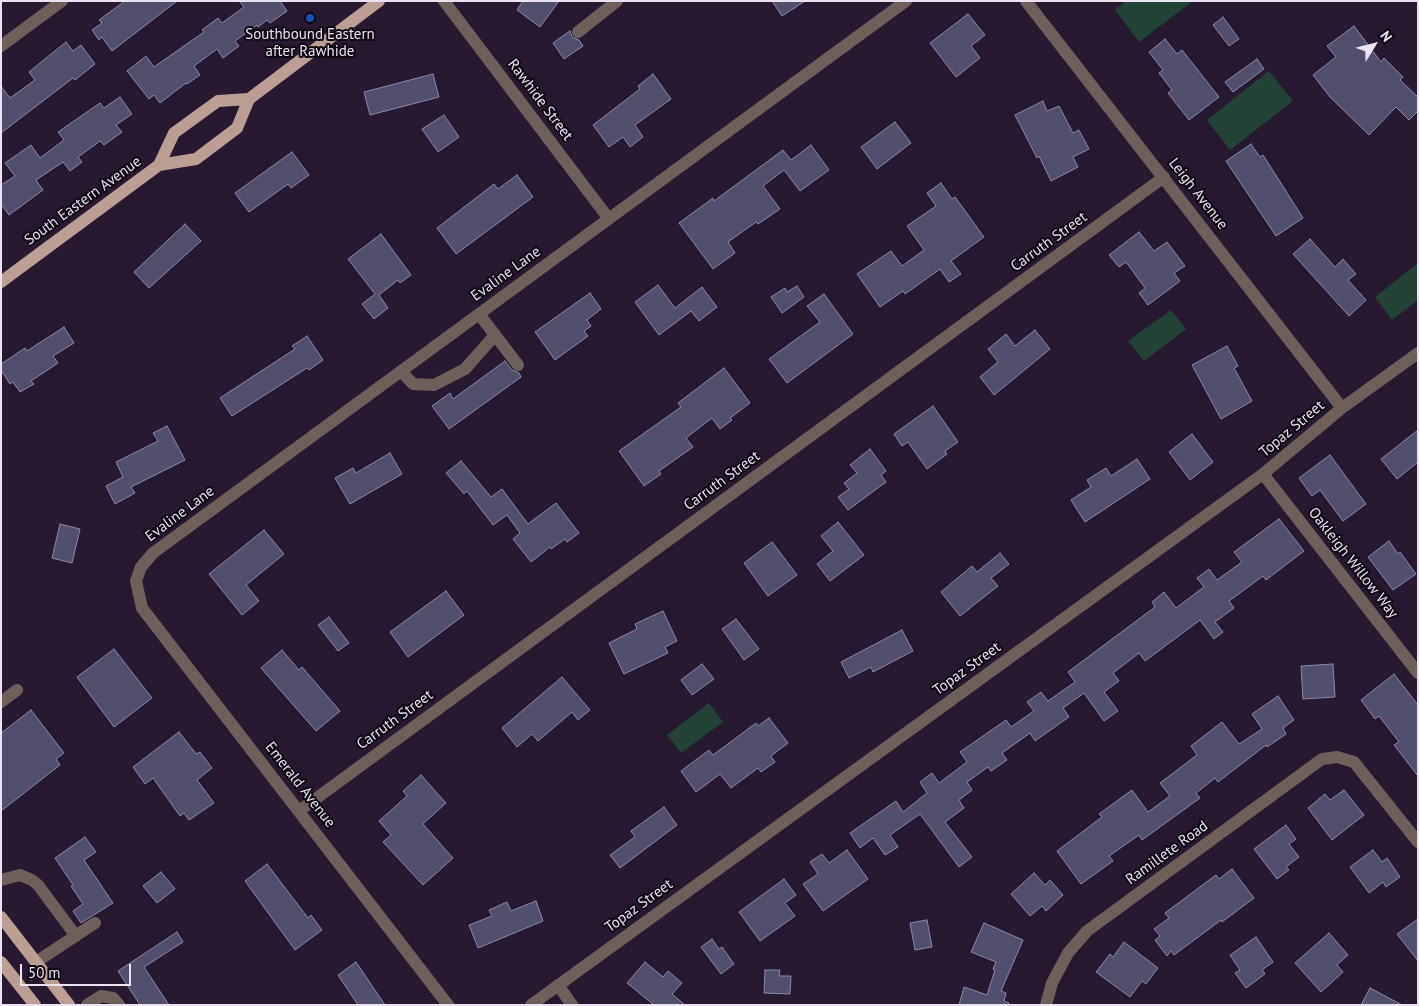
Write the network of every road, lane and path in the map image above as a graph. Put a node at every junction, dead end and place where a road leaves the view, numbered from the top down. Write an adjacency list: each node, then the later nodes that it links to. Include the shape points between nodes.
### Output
1 (62, 1): 8 (street)
2 (379, 1): 9 (main road)
3 (444, 1): 12 (street, Rawhide Street)
4 (617, 1): 7 (street)
5 (906, 1): 12 (street, Evaline Lane)
6 (1026, 1): 11 (street, Leigh Avenue)
7 (578, 32)
8 (1, 46)
9 (248, 99): 10 (main road, South Eastern Avenue, via 236,128 196,159); 10 (main road, South Eastern Avenue, via 218,101 174,133)
10 (159, 165): 13 (main road, South Eastern Avenue)
11 (1164, 177): 19 (street, Leigh Avenue); 25 (street, Carruth Street)
12 (609, 219): 14 (street, Evaline Lane)
13 (1, 282)
14 (479, 314): 15 (street); 18 (street, Evaline Lane)
15 (495, 335): 17 (street); 18 (street, via 465,368 434,385 413,384)
16 (1418, 353): 19 (street, Topaz Street)
17 (518, 365)
18 (401, 371): 21 (street, Evaline Lane, via 153,553 141,567)
19 (1342, 408): 20 (street, Topaz Street)
20 (1263, 474): 22 (street, Oakleigh Willow Way); 33 (street, Topaz Street)
21 (136, 581): 25 (street, Emerald Avenue, via 142,608)
22 (1418, 673)
23 (17, 690): 24 (street)
24 (1, 702)
25 (299, 811): 38 (street, Emerald Avenue)
26 (1418, 842): 41 (street, Ramillete Road, via 1354,762 1338,757 1322,759 1087,931 1068,952 1052,983)
27 (1, 880): 30 (street, via 20,874 32,880)
28 (1, 917): 32 (main road)
29 (95, 923): 30 (street)
30 (76, 936): 32 (street)
31 (1, 962): 34 (main road)
32 (36, 962): 35 (main road)
33 (558, 985): 39 (street, Topaz Street); 40 (street)
34 (35, 1005)
35 (70, 1005)
36 (87, 1005): 37 (street, via 101,996 113,998)
37 (119, 1005)
38 (448, 1005)
39 (530, 1005)
40 (572, 1005)
41 (1046, 1005)

